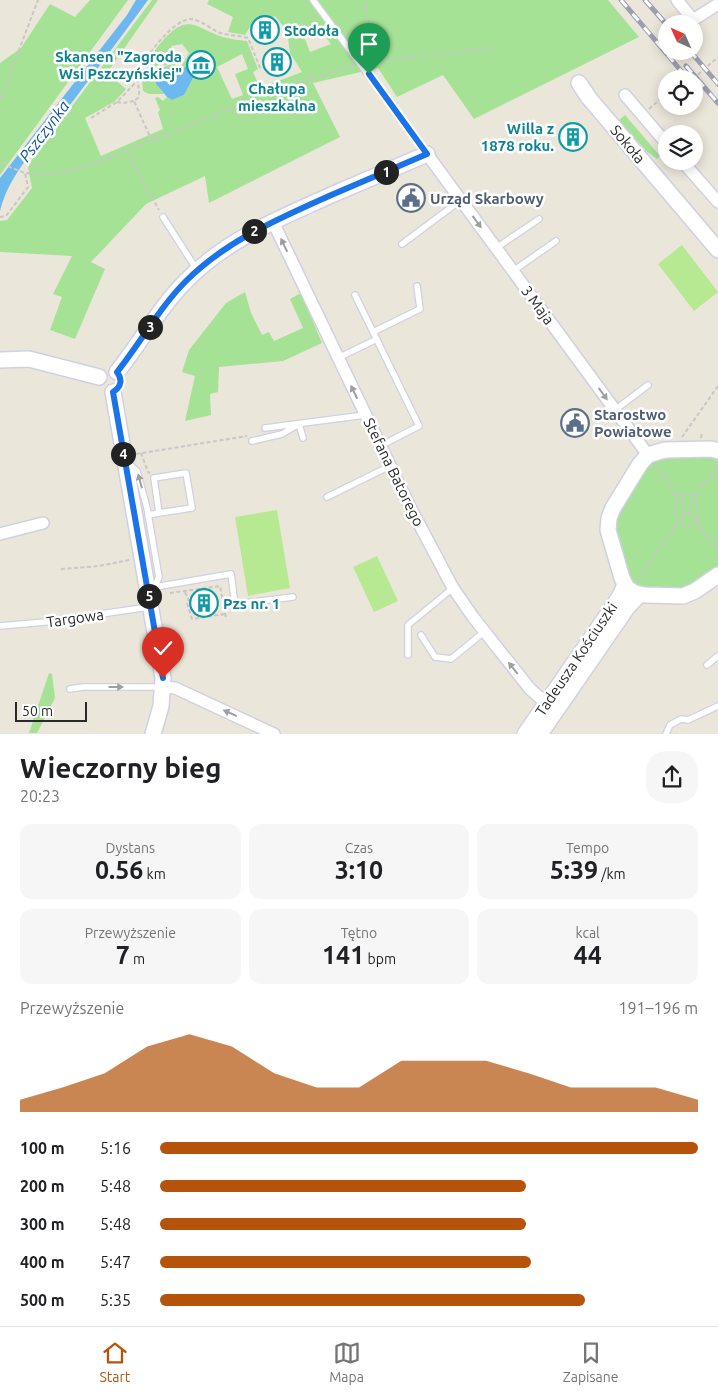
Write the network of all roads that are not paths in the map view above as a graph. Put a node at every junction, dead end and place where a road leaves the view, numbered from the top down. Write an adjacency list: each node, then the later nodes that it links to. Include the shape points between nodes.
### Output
1 (313, 0): 7 (lane)
2 (677, 0): 3 (street, via 693,20)
3 (718, 4)
4 (579, 83): 17 (street, Sokoła)
5 (625, 95): 6 (street)
6 (658, 133)
7 (427, 154): 9 (street, 3 Maja); 13 (street)
8 (690, 170): 10 (street)
9 (461, 200): 15 (lane); 16 (street, 3 Maja, one-way to 16)
10 (718, 202)
11 (163, 217): 18 (lane)
12 (539, 219): 16 (lane)
13 (272, 222): 18 (street, via 232,243); 24 (street, Stefana Batorego, one-way to 13)
14 (556, 241): 19 (lane)
15 (402, 244)
16 (496, 248): 19 (street, 3 Maja)
17 (718, 250)
18 (197, 270): 26 (street, via 168,302)
19 (513, 271): 30 (street, 3 Maja, one-way to 30)
20 (417, 286): 22 (lane, via 420,309)
21 (356, 295): 22 (lane)
22 (373, 332): 23 (lane)
23 (377, 339): 24 (lane); 36 (lane, via 419,426)
24 (338, 358): 31 (street, Stefana Batorego, one-way to 24)
25 (0, 360): 27 (street, via 30,359)
26 (117, 372): 27 (street, via 106,370); 29 (street, via 121,383)
27 (99, 378): 29 (street, via 101,388)
28 (648, 386): 30 (lane)
29 (113, 392): 39 (street)
30 (615, 410): 38 (street, 3 Maja)
31 (365, 415): 32 (lane); 36 (street, Stefana Batorego)
32 (299, 424): 33 (lane); 34 (lane, via 282,434); 35 (lane)
33 (264, 428)
34 (252, 438)
35 (303, 438)
36 (380, 446): 40 (street, Stefana Batorego)
37 (718, 451): 38 (street, via 665,450)
38 (652, 459): 49 (street, via 637,469 608,518 608,534)
39 (124, 460): 43 (lane, one-way to 39, via 137,471); 47 (street)
40 (390, 466): 41 (lane); 48 (street, Stefana Batorego)
41 (327, 497)
42 (159, 513): 42 (lane, via 154,478 186,473 192,508); 43 (lane)
43 (148, 515): 47 (lane, via 159,576)
44 (43, 523): 45 (street)
45 (4, 533)
46 (718, 575): 49 (street, via 683,596)
47 (151, 588): 50 (lane, via 231,574 235,604); 51 (street)
48 (453, 588): 53 (street, Stefana Batorego); 55 (lane, via 408,625)
49 (633, 588): 60 (street, Tadeusza Kościuszki, via 621,594); 65 (street, Tadeusza Kościuszki, via 627,608)
50 (293, 597)
51 (150, 606): 52 (lane, Targowa); 58 (street)
52 (0, 626)
53 (484, 632): 54 (lane, via 451,659 435,657); 60 (street, Stefana Batorego, one-way to 53, via 530,689)
54 (421, 635)
55 (408, 655)
56 (718, 656): 57 (lane)
57 (706, 665)
58 (163, 687): 59 (lane, one-way to 58); 62 (street); 63 (street, one-way to 58, via 175,688)
59 (70, 689)
60 (546, 703): 64 (street, Tadeusza Kościuszki)
61 (718, 706): 66 (lane, via 670,725)
62 (153, 734)
63 (274, 734)
64 (525, 734)
65 (540, 734)
66 (666, 734)

